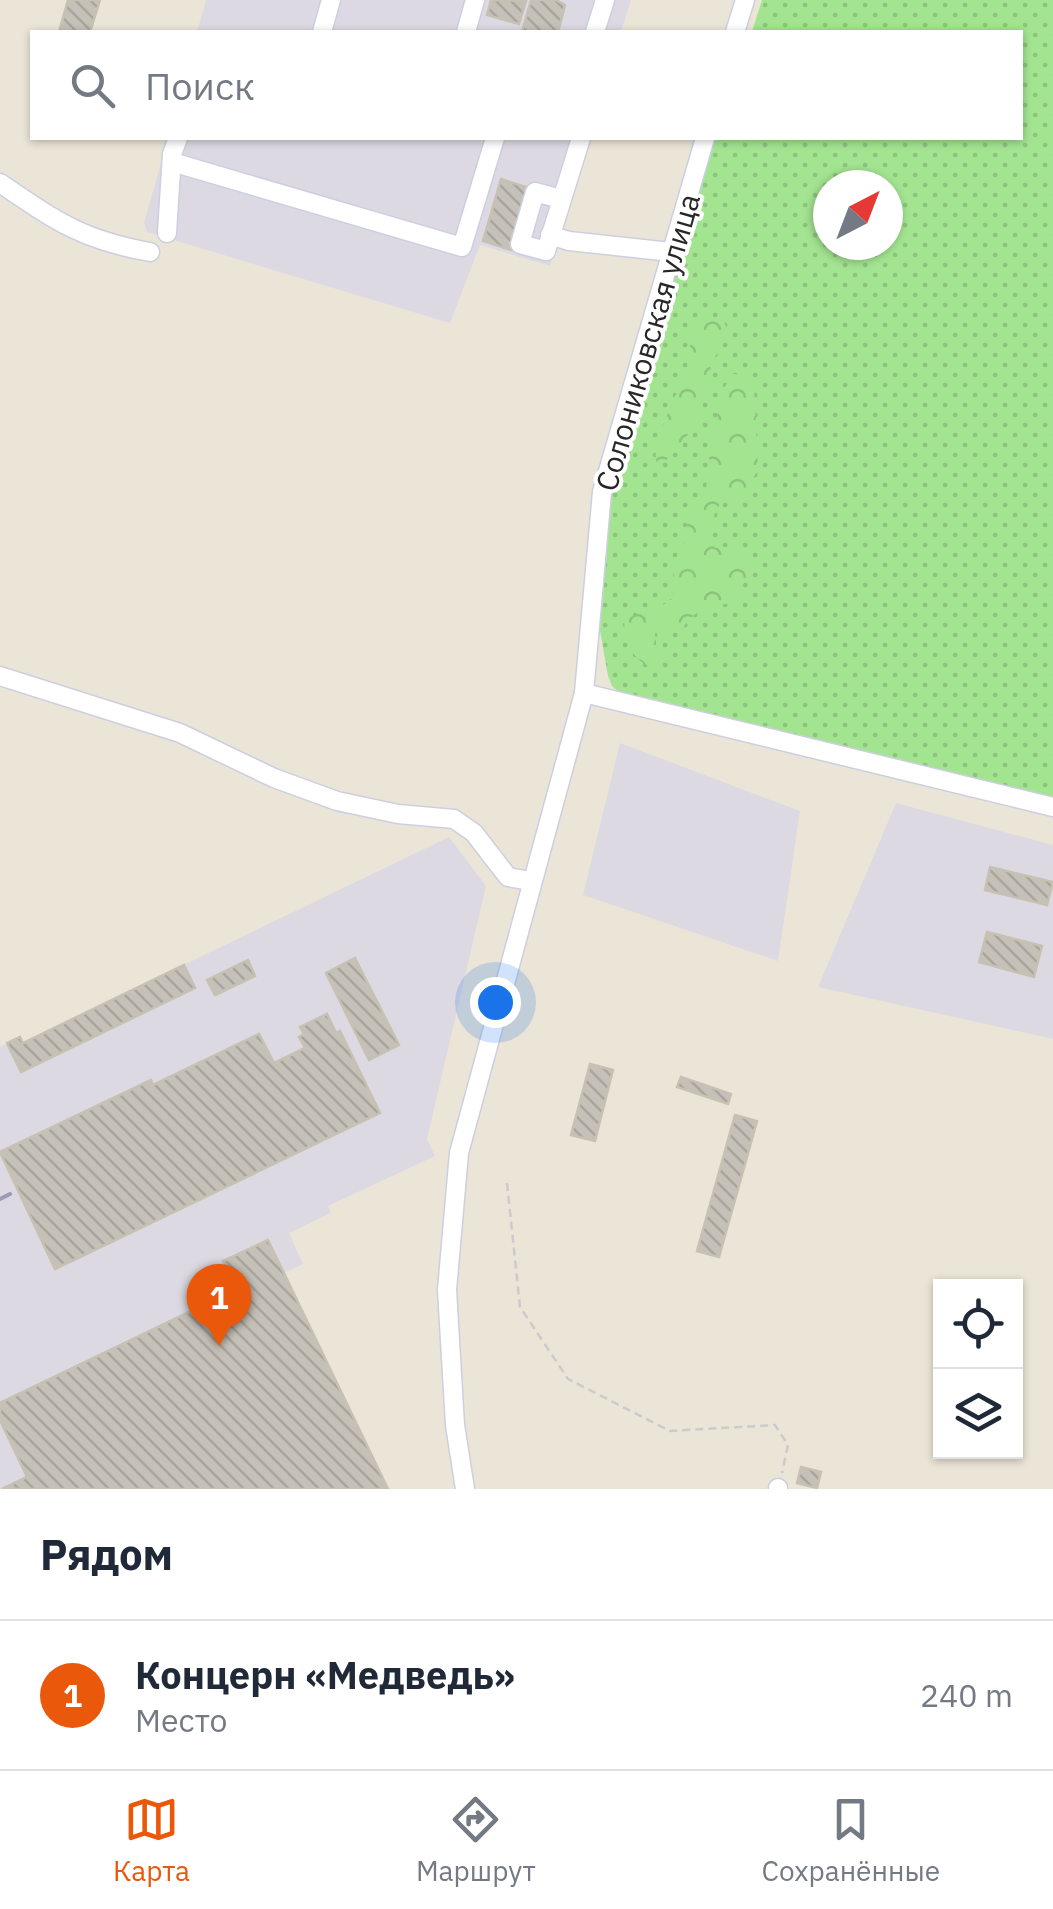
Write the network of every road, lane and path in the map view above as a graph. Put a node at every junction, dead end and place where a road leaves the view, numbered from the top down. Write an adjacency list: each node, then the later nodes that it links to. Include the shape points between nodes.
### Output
1 (330, 0): 5 (street)
2 (475, 0): 6 (street)
3 (605, 0): 7 (street)
4 (745, 0): 8 (street)
5 (322, 30)
6 (467, 30)
7 (596, 30)
8 (737, 30)
9 (178, 140): 13 (street)
10 (494, 140): 13 (street, via 462,248)
11 (580, 140): 15 (street)
12 (703, 140): 19 (street, Солониковская улица)
13 (172, 162): 16 (street)
14 (0, 184): 18 (street, via 69,229)
15 (560, 199): 17 (street); 17 (street, via 535,192 520,244 546,251)
16 (168, 232)
17 (550, 236): 19 (street)
18 (150, 252)
19 (671, 252): 21 (street, Солониковская улица, via 602,492)
20 (0, 676): 23 (street, via 180,733 337,802 454,819 474,833 508,877)
21 (584, 693): 22 (street); 23 (street, Солониковская улица)
22 (1053, 807)
23 (531, 881): 26 (street, Солониковская улица, via 458,1153 447,1290)
24 (507, 1183): 25 (path, via 520,1307 568,1379 670,1431 775,1425 788,1445)
25 (778, 1488)
26 (465, 1489)

